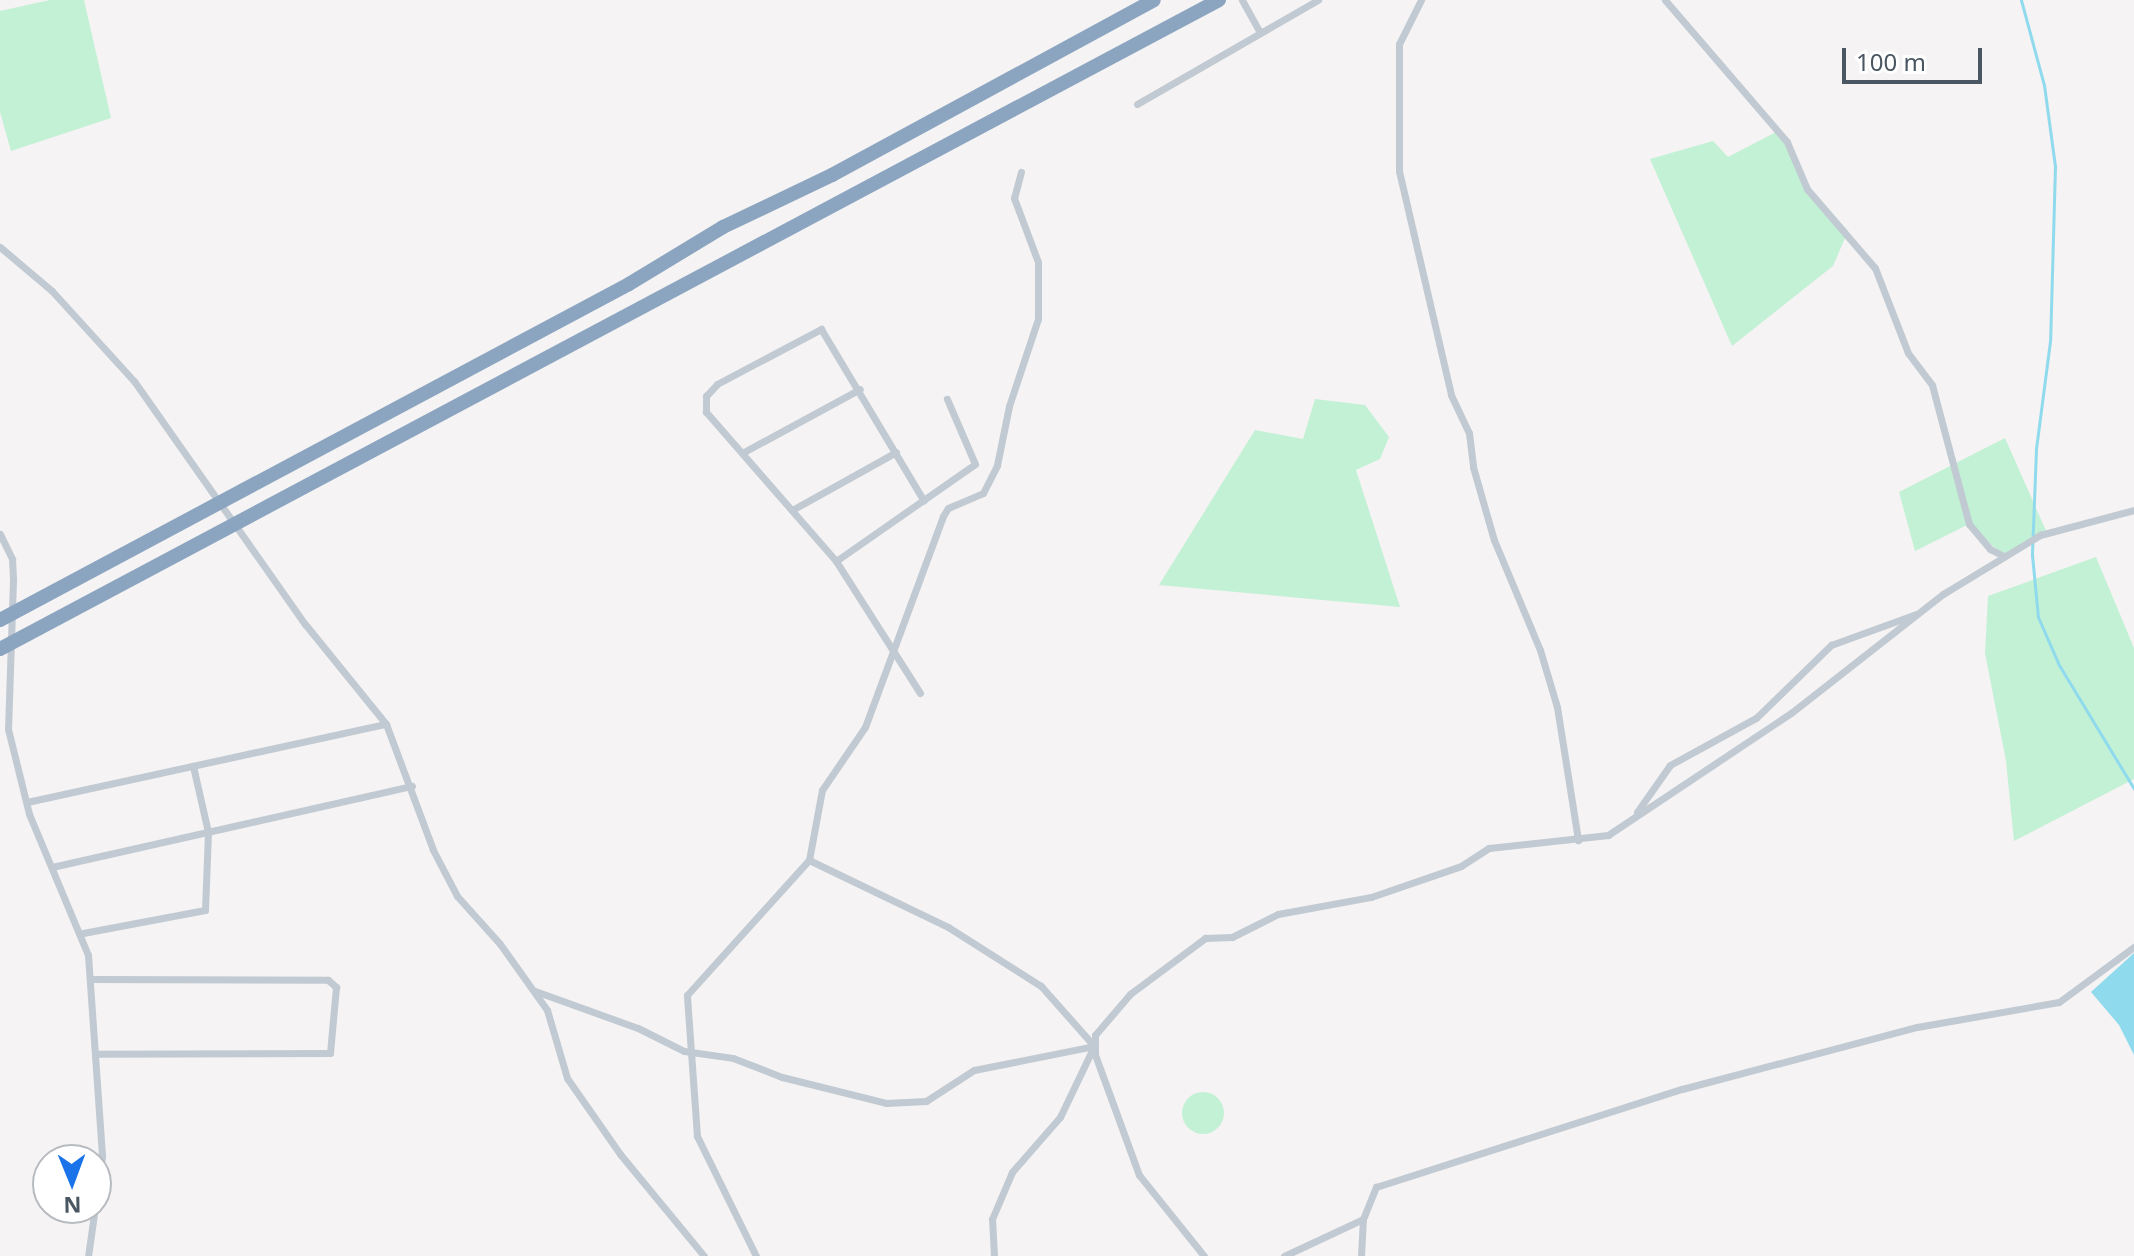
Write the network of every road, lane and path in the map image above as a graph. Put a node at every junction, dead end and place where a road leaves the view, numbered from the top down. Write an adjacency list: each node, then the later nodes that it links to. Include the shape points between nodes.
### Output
1 (1154, 0): 16 (highway, via 832,175 723,227 629,284)
2 (1219, 0): 19 (highway)
3 (1242, 0): 7 (street)
4 (1318, 0): 7 (street)
5 (1421, 0): 34 (street, via 1399,44 1399,171 1451,395 1469,433 1494,540 1540,650 1557,707)
6 (1665, 0): 21 (street, via 1787,142 1807,189 1875,268 1908,353 1932,385 1969,524 1990,549)
7 (1260, 32): 8 (street)
8 (1137, 104)
9 (1021, 172): 26 (street, via 1014,198 1038,262 1038,319 1009,406 997,465 983,493 948,508 943,516)
10 (0, 247): 16 (street, via 52,291 134,381)
11 (860, 389): 13 (street); 14 (street); 14 (street, via 827,333 810,331 717,384 706,396 706,412)
12 (947, 399): 15 (street, via 975,464)
13 (896, 452): 15 (street); 17 (street)
14 (742, 453): 17 (street)
15 (924, 501): 22 (street)
16 (222, 504): 19 (street); 24 (highway)
17 (792, 510): 22 (street)
18 (2134, 510): 21 (street, via 2040,535)
19 (238, 526): 25 (highway); 28 (street, via 305,624)
20 (0, 534): 24 (street, via 12,559)
21 (2004, 556): 23 (street)
22 (836, 561): 26 (street)
23 (1918, 613): 32 (street, via 1791,713); 32 (street, via 1831,645 1756,718 1670,765)
24 (6, 617): 25 (street)
25 (5, 646): 31 (street, via 8,729)
26 (891, 648): 27 (street); 35 (street, via 865,727 822,790)
27 (920, 693)
28 (386, 724): 29 (street); 30 (street)
29 (193, 766): 31 (street); 33 (street)
30 (412, 786): 33 (street); 40 (street, via 433,850 457,896)
31 (27, 802): 36 (street)
32 (1632, 819): 34 (street, via 1608,835)
33 (208, 832): 36 (street); 37 (street, via 205,910)
34 (1578, 840): 41 (street, via 1489,848 1461,866 1371,897 1278,914 1232,937 1205,938 1130,994 1104,1022)
35 (809, 860): 41 (street, via 948,927 1041,986); 42 (street, via 687,995)
36 (52, 867): 37 (street)
37 (83, 933): 39 (street)
38 (2134, 947): 44 (street, via 2059,1002 1917,1027 1653,1096 1558,1132 1376,1187)
39 (91, 979): 43 (street); 43 (street, via 328,980 336,987 330,1053)
40 (533, 990): 42 (street); 46 (street, via 555,1031 567,1078 620,1154)
41 (1094, 1046): 42 (street, via 991,1065 954,1080 926,1101 896,1103 782,1077 733,1058); 48 (street, via 1060,1117 1012,1172 992,1219); 49 (street, via 1139,1175)
42 (690, 1052): 47 (street, via 697,1136)
43 (96, 1054): 45 (street, via 102,1157)
44 (1363, 1219): 50 (street); 51 (street)
45 (88, 1256)
46 (704, 1256)
47 (756, 1256)
48 (994, 1256)
49 (1204, 1256)
50 (1285, 1256)
51 (1361, 1256)

